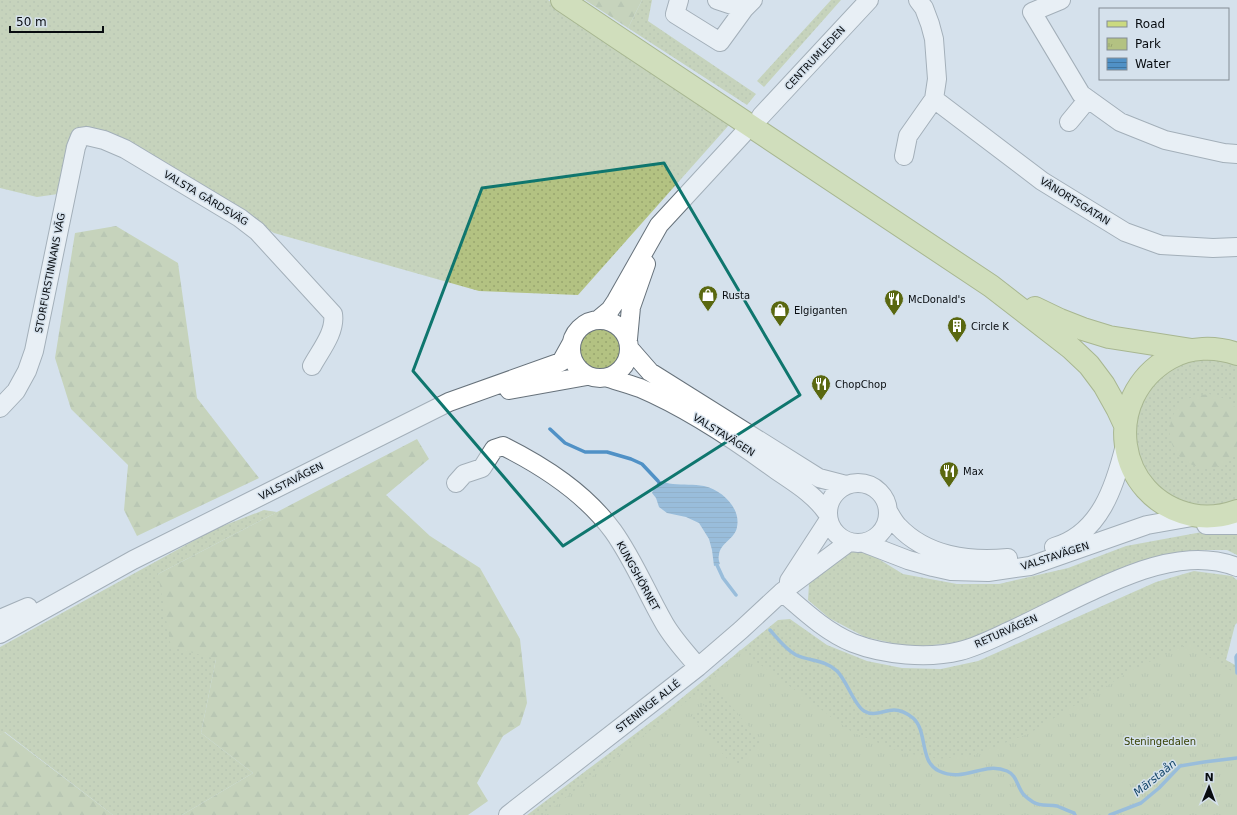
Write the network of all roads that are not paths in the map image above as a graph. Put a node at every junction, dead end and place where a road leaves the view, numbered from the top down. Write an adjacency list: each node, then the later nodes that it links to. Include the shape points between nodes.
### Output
1 (562, 0): 18 (main road)
2 (678, 0): 7 (street, via 675,14 720,42)
3 (717, 0): 7 (street)
4 (869, 0): 10 (street, CENTRUMLEDEN)
5 (918, 0): 8 (street, via 924,8 934,39 937,79)
6 (1061, 0): 9 (street, via 1032,12 1081,94)
7 (749, 4)
8 (934, 98): 15 (street, via 908,136); 17 (street, VÄNORTSGATAN, via 1042,181 1124,232 1161,245)
9 (1088, 99): 11 (street); 14 (street, via 1120,122 1165,140)
10 (761, 116)
11 (1069, 122)
12 (743, 134): 16 (street)
13 (88, 136): 24 (street, VALSTA GÅRDSVÄG, via 124,149 257,230 333,314 332,330); 28 (street, STORFURSTINNANS VÄG, via 80,137 76,146 34,351 16,391)
14 (1237, 154)
15 (904, 156)
16 (658, 225): 19 (street, via 613,306); 21 (street, via 631,307)
17 (1237, 247)
18 (991, 286): 22 (main road, via 1083,329 1109,337); 29 (main road, via 1089,365 1118,410)
19 (598, 320): 20 (street, via 588,322 579,328); 21 (street, via 617,325)
20 (571, 344): 25 (street, via 574,362); 27 (street, VALSTAVÄGEN, via 561,362)
21 (629, 344): 26 (street, via 624,366); 31 (street, VALSTAVÄGEN, via 650,372 819,478)
22 (1193, 350): 23 (main road, via 1205,348); 29 (main road, via 1170,358 1146,376 1135,390 1128,407)
23 (1234, 352)
24 (312, 366)
25 (587, 376): 26 (street); 27 (street, VALSTAVÄGEN)
26 (608, 378): 35 (street, VALSTAVÄGEN, via 639,388 746,448 820,502)
27 (449, 402): 38 (street, VALSTAVÄGEN)
28 (0, 408)
29 (1125, 435): 32 (street, VALSTAVÄGEN, via 1118,473 1103,508 1080,534 1062,545 1007,559 971,559 937,552 916,542 897,526); 33 (main road, via 1129,460 1145,487 1169,507)
30 (456, 483): 43 (street, KUNGSHÖRNET, via 464,474 482,468 494,449 503,446 563,482 581,496 612,531 638,571 664,623)
31 (846, 485): 32 (street, via 860,483 873,487 884,497); 35 (street, via 831,499)
32 (888, 511): 37 (street, via 888,518 882,531 871,540)
33 (1199, 516): 34 (main road); 36 (street, VALSTAVÄGEN, via 1147,525)
34 (1236, 516): 36 (street)
35 (828, 517): 37 (street, via 836,534 842,539); 40 (street, STENINGE ALLÉ)
36 (1118, 535): 37 (street, VALSTAVÄGEN, via 1030,566 988,572 950,571)
37 (856, 543): 40 (street, STENINGE ALLÉ)
38 (133, 560): 41 (street, VALSTAVÄGEN); 42 (street, VALSTAVÄGEN)
39 (1237, 568): 40 (street, RETURVÄGEN, via 1216,561 1199,560 1172,562 1150,568 1097,589 982,643 960,651 934,654 897,654 853,643 816,621)
40 (782, 592): 43 (street, STENINGE ALLÉ)
41 (0, 619)
42 (0, 634)
43 (698, 667): 44 (street, STENINGE ALLÉ)
44 (508, 815)

